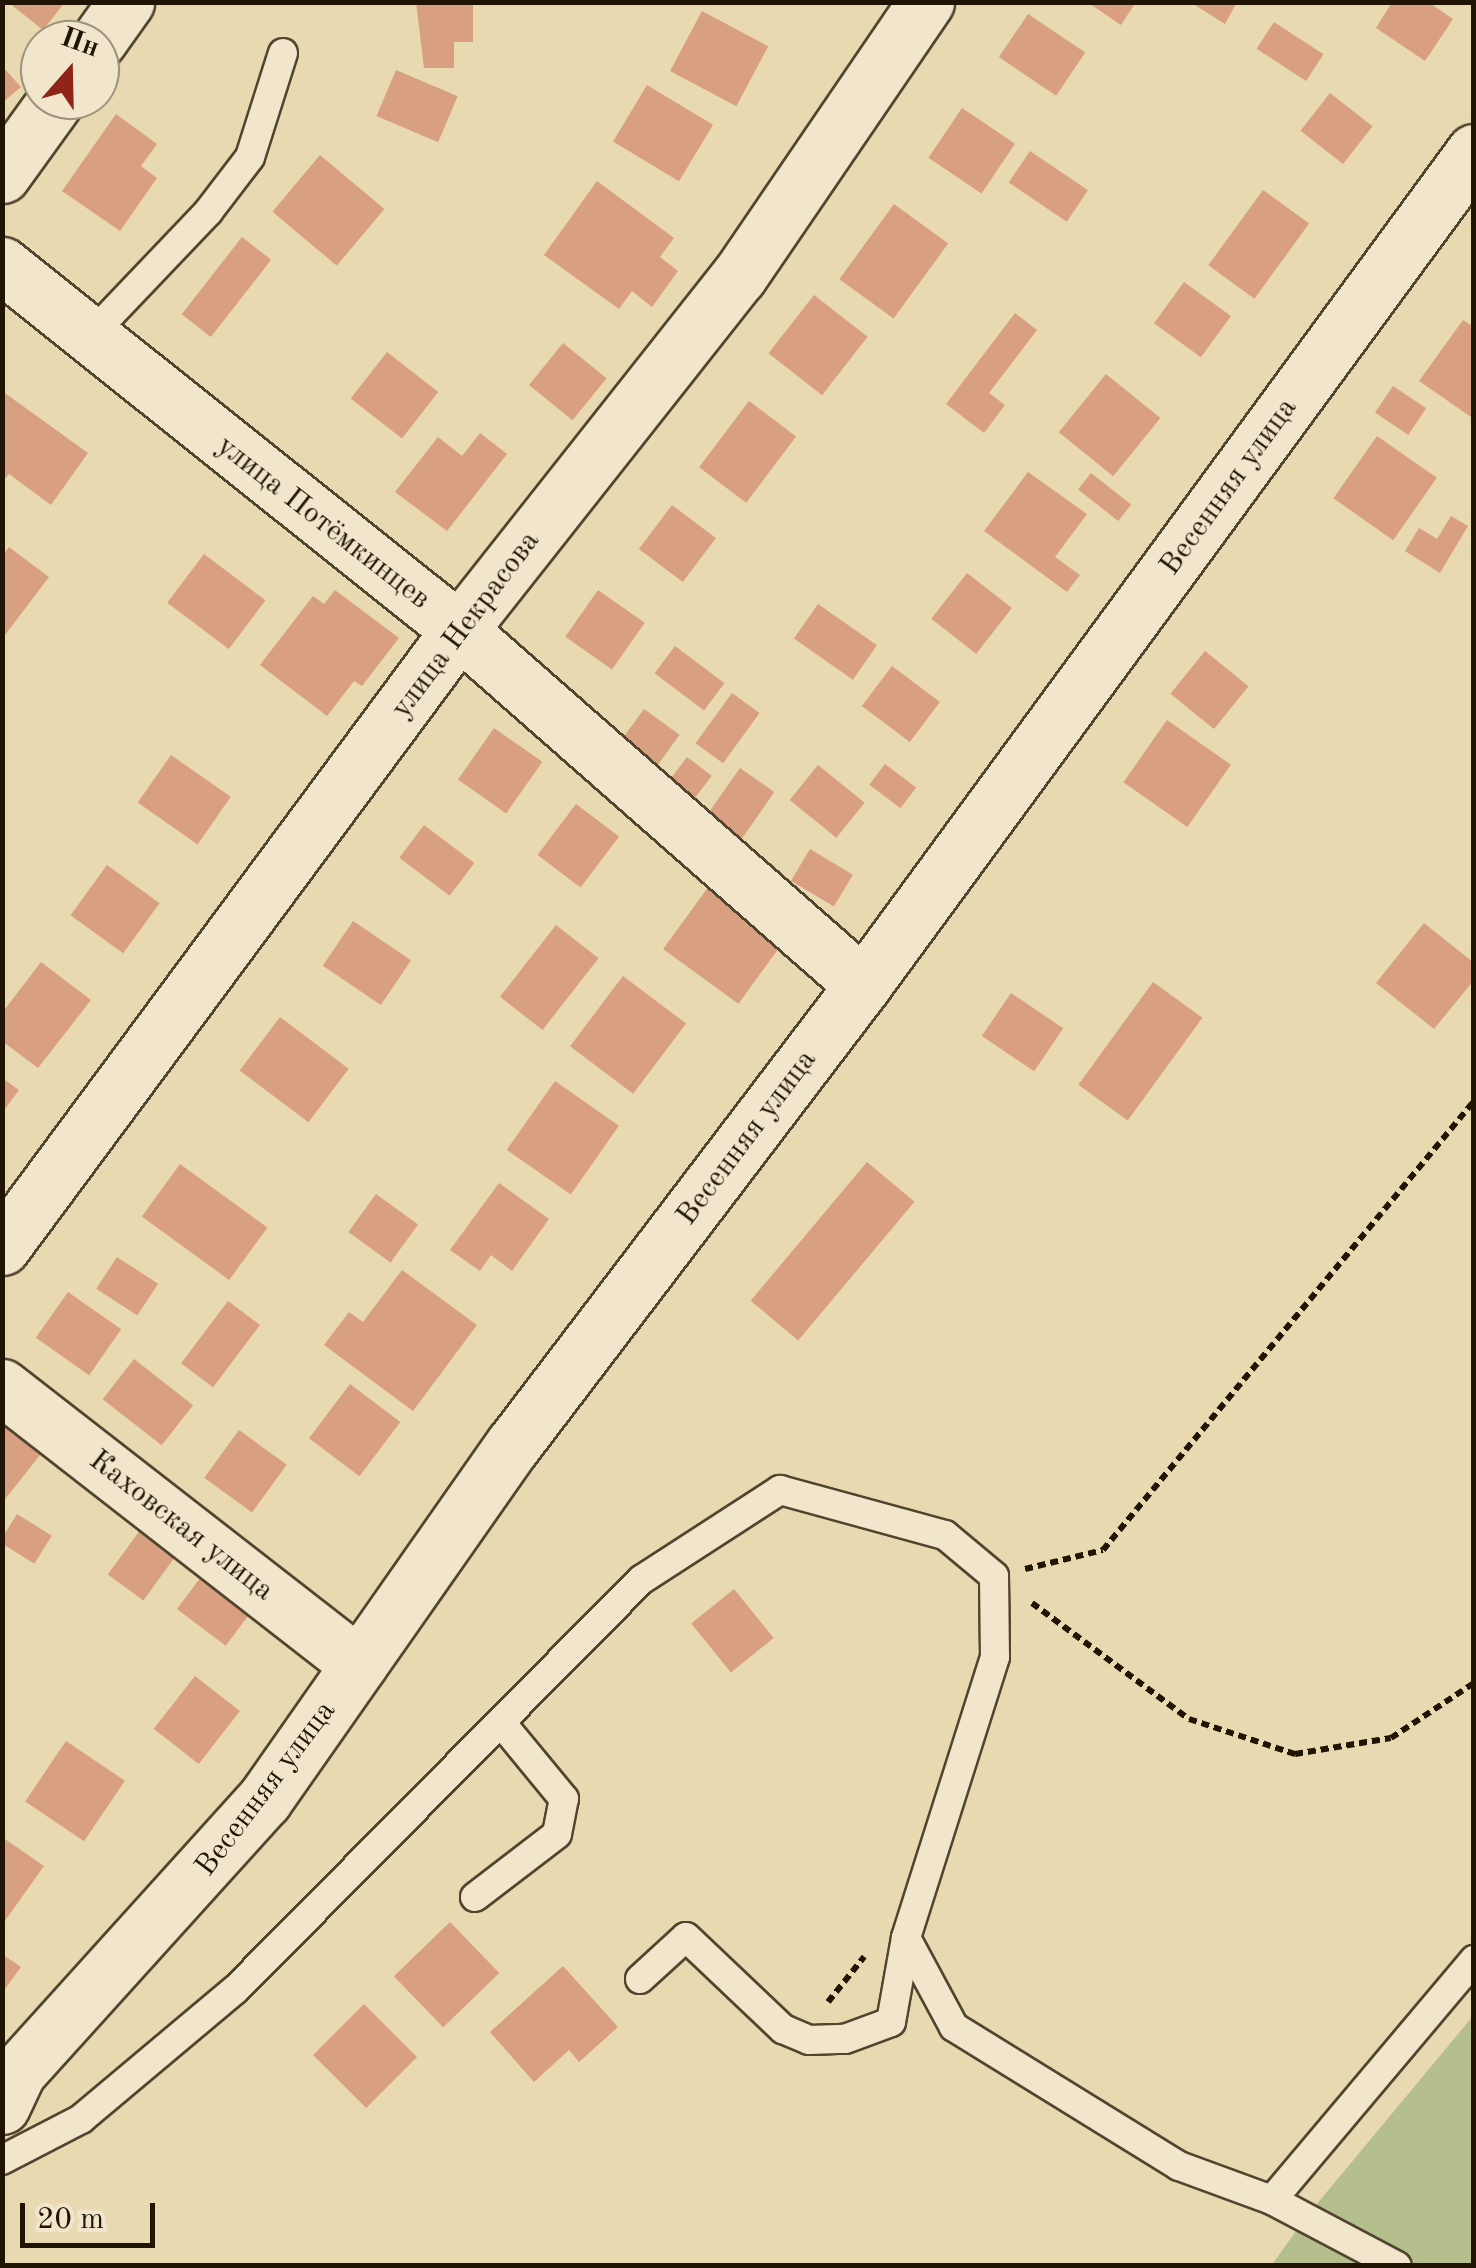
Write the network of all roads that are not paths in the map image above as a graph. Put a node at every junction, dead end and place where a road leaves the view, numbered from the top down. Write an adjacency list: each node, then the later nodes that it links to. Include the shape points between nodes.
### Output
1 (926, 2): 8 (street, улица Некрасова, via 739,276)
2 (283, 53): 7 (lane, via 250,157 208,212)
3 (42, 120): 5 (street)
4 (1474, 152): 9 (street, Весенняя улица)
5 (2, 176)
6 (2, 264): 7 (street, улица Потёмкинцев)
7 (89, 337): 8 (street, улица Потёмкинцев)
8 (460, 630): 9 (street, улица Потёмкинцев); 10 (street, улица Некрасова)
9 (864, 986): 12 (street, Весенняя улица, via 513,1445)
10 (2, 1246)
11 (2, 1387): 12 (street, Каховская улица)
12 (359, 1664): 18 (street, Весенняя улица, via 264,1800 18,2072)
13 (502, 1725): 14 (lane, via 564,1799 558,1834); 15 (lane, via 641,1580 780,1490 945,1535 994,1576 995,1657); 19 (lane, via 378,1841 235,1990 81,2120)
14 (475, 1897)
15 (906, 1938): 17 (lane, via 891,2022 845,2038 809,2040 783,2029 686,1938); 20 (lane, via 954,2027 1179,2166)
16 (1474, 1960): 20 (lane)
17 (640, 1979)
18 (2, 2106)
19 (2, 2160)
20 (1272, 2200): 21 (lane)
21 (1398, 2266)

